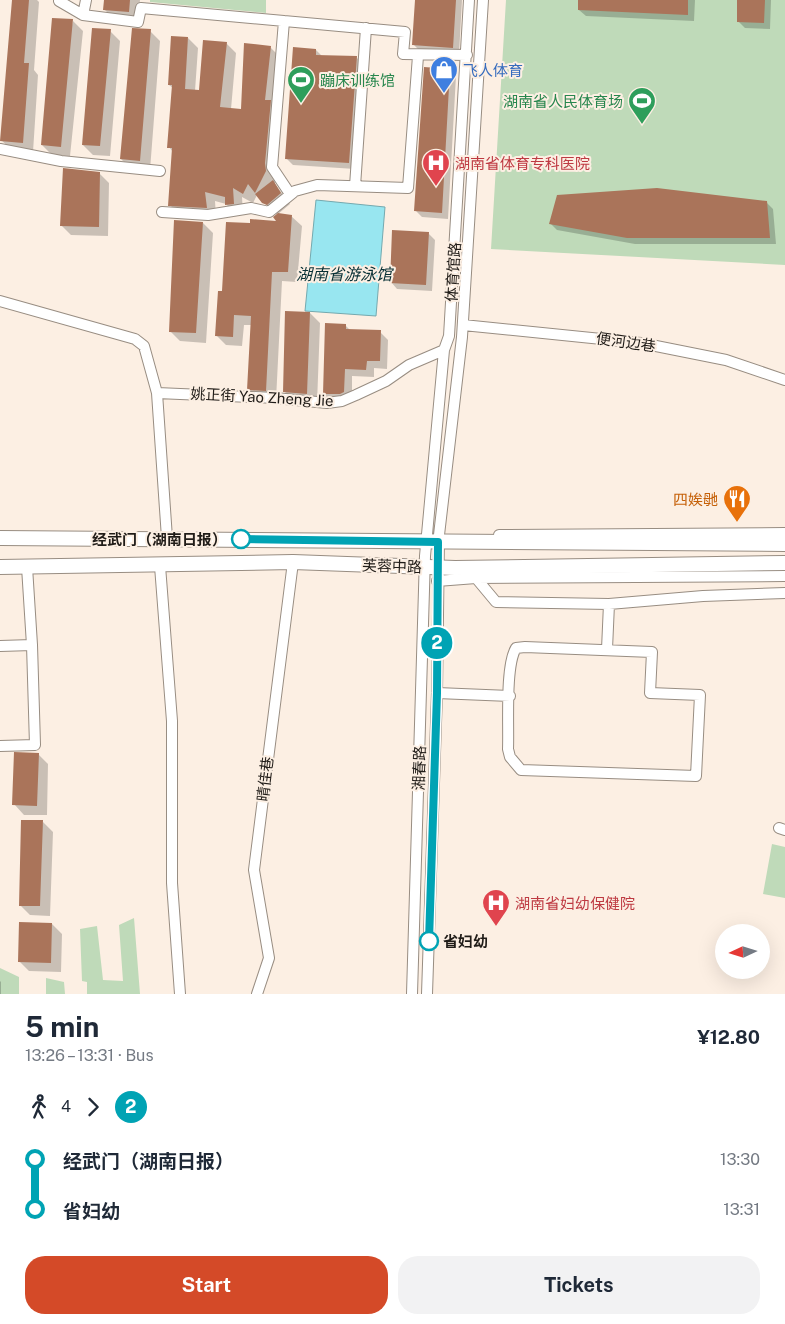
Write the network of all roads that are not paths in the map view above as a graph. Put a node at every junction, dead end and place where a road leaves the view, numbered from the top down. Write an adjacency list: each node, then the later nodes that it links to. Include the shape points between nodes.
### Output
1 (56, 0): 6 (street)
2 (86, 0): 6 (street)
3 (469, 0): 9 (street, 体育馆路)
4 (483, 0): 17 (street, 体育馆路)
5 (141, 4): 6 (street, via 138,22); 7 (street)
6 (83, 15)
7 (284, 21): 8 (street); 14 (street, via 272,167)
8 (366, 28): 10 (street, via 405,32 403,54); 13 (street)
9 (467, 55): 10 (street); 18 (street, 体育馆路, via 449,336)
10 (418, 56): 13 (street, via 408,188)
11 (0, 149): 12 (street, via 61,161)
12 (160, 171)
13 (355, 186): 14 (street, via 317,185)
14 (290, 194): 15 (street, via 269,212 251,208 208,215)
15 (162, 212)
16 (0, 301): 20 (street, via 135,339 144,346)
17 (463, 325): 19 (street, 便河边巷, via 641,343 726,360); 24 (street, 体育馆路)
18 (444, 350): 20 (street, 姚正街 Yao Zheng Jie, via 342,401 326,403); 24 (street, 体育馆路)
19 (785, 380)
20 (157, 393): 23 (street)
21 (785, 533): 24 (street, 芙蓉中路)
22 (0, 538): 23 (main road, 芙蓉中路)
23 (167, 538): 24 (main road, 芙蓉中路)
24 (435, 540): 25 (main road, 芙蓉中路); 32 (street, 湘春路)
25 (785, 544)
26 (293, 562): 28 (main road, 芙蓉中路); 32 (main road, 芙蓉中路); 44 (street, 晴佳巷, via 254,870 269,958)
27 (785, 563): 31 (main road, 芙蓉中路)
28 (160, 566): 29 (main road, 芙蓉中路); 43 (street, via 172,721 172,883)
29 (27, 567): 30 (main road, 芙蓉中路); 37 (street)
30 (0, 568)
31 (455, 568): 32 (main road, 芙蓉中路); 34 (main road)
32 (434, 572): 34 (street); 40 (street, 湘春路); 45 (street, 湘春路)
33 (785, 576): 34 (street)
34 (476, 578): 36 (street, via 496,602)
35 (785, 593): 36 (street)
36 (609, 604): 39 (street)
37 (32, 645): 38 (street); 42 (street, via 35,745)
38 (0, 646)
39 (607, 649): 41 (street, via 516,648 511,656); 41 (street, via 652,652 650,693 700,695 696,776 521,770 510,757 508,749)
40 (437, 693): 41 (street); 46 (street, 湘春路)
41 (510, 696)
42 (0, 746)
43 (180, 994)
44 (257, 994)
45 (412, 994)
46 (427, 994)

